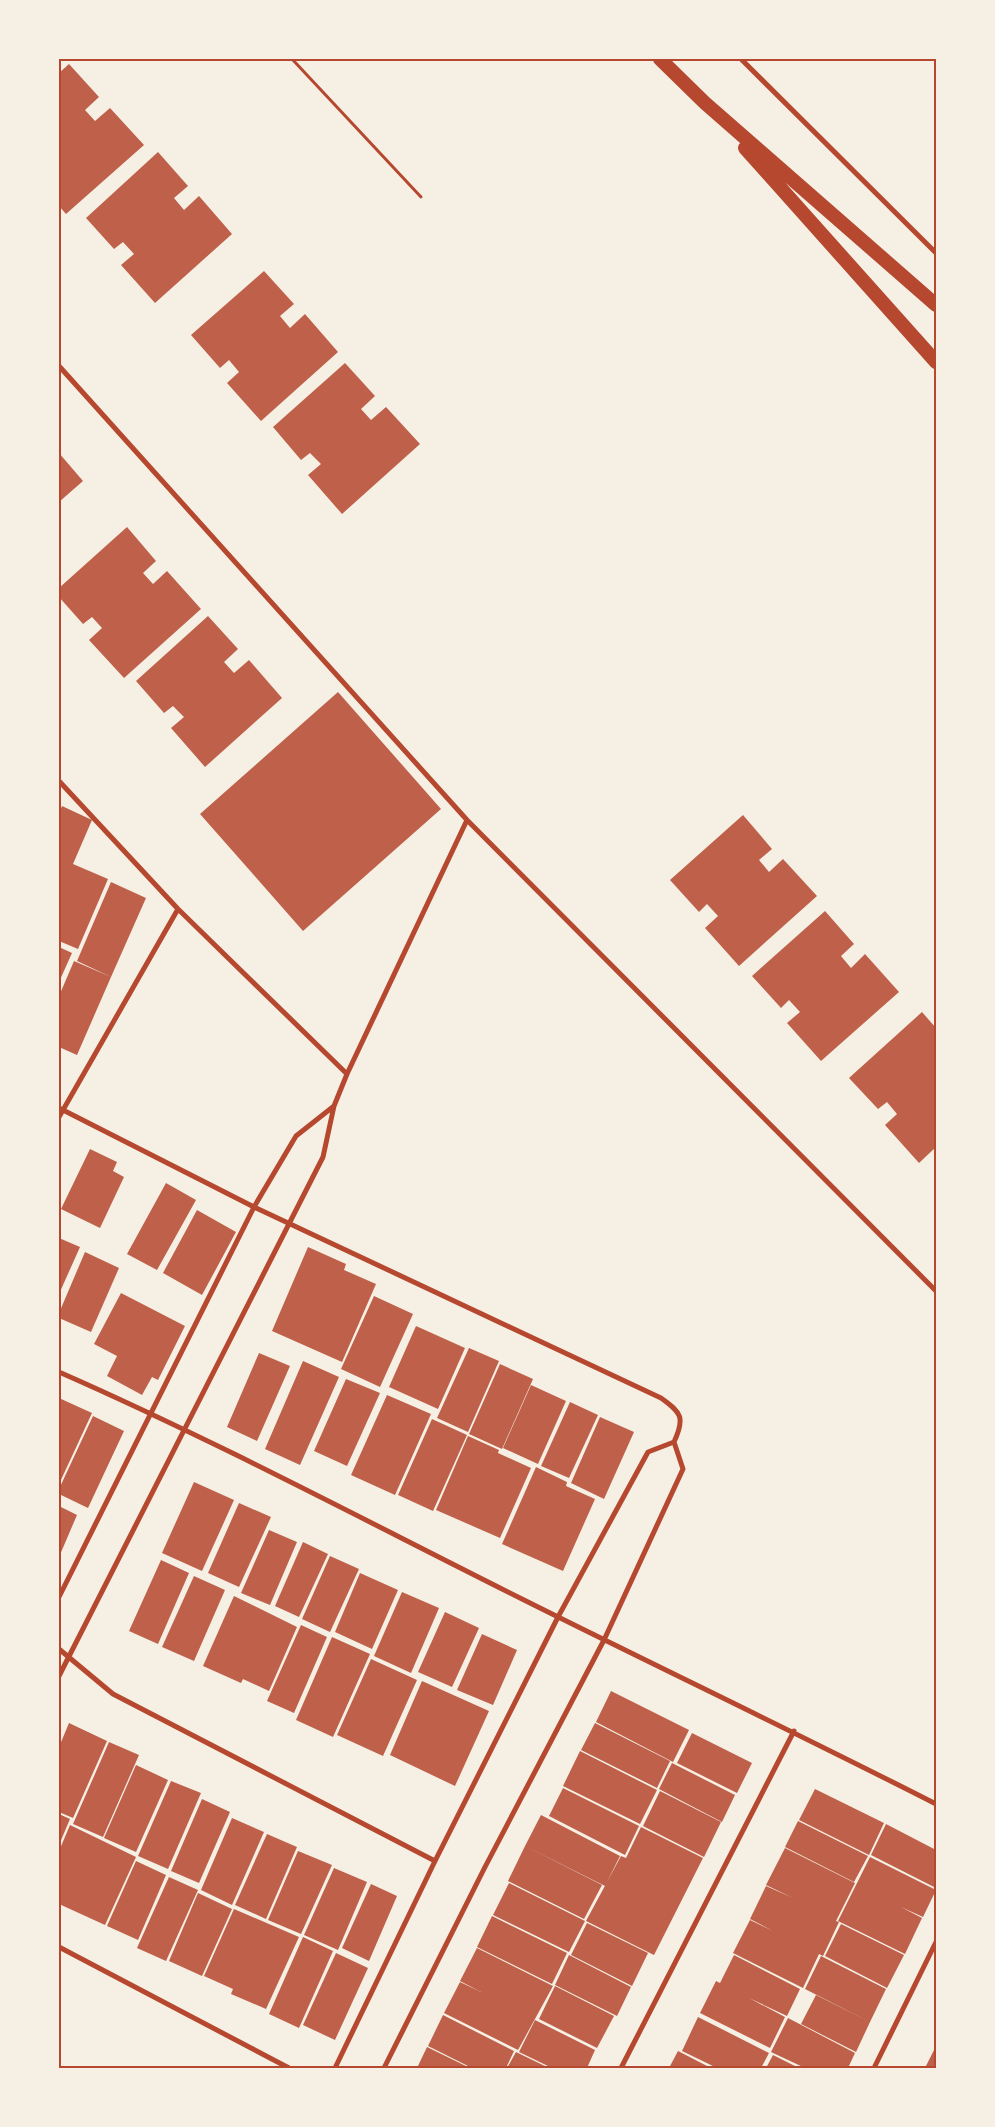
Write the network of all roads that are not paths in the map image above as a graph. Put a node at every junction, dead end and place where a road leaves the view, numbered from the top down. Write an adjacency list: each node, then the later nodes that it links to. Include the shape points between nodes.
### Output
1 (660, 59): 3 (highway)
2 (741, 59): 4 (street)
3 (705, 103): 5 (highway); 6 (highway)
4 (936, 253)
5 (936, 305)
6 (936, 362)
7 (59, 366): 9 (street)
8 (59, 781): 10 (street)
9 (467, 820): 11 (street); 17 (street)
10 (178, 909): 11 (street); 13 (street)
11 (347, 1074): 12 (street)
12 (334, 1106): 15 (street, via 296,1136); 16 (street, via 323,1157)
13 (60, 1109): 14 (street); 15 (street)
14 (59, 1117)
15 (254, 1207): 16 (street); 19 (street)
16 (290, 1223): 20 (street); 21 (street, via 661,1398 680,1416 681,1426)
17 (936, 1291)
18 (59, 1372): 19 (street)
19 (150, 1412): 20 (street); 22 (street)
20 (185, 1430): 23 (street); 26 (street)
21 (674, 1442): 23 (street, via 648,1452); 24 (street, via 683,1469)
22 (59, 1597)
23 (558, 1617): 24 (street); 30 (street)
24 (604, 1640): 28 (street); 35 (street)
25 (59, 1649): 26 (street)
26 (69, 1656): 27 (street); 30 (street, via 113,1694)
27 (59, 1676)
28 (794, 1731): 29 (street); 36 (street)
29 (936, 1804)
30 (435, 1860): 34 (street)
31 (936, 1942): 37 (street)
32 (59, 1946): 33 (street)
33 (289, 2068)
34 (335, 2068)
35 (384, 2068)
36 (621, 2068)
37 (874, 2068)

